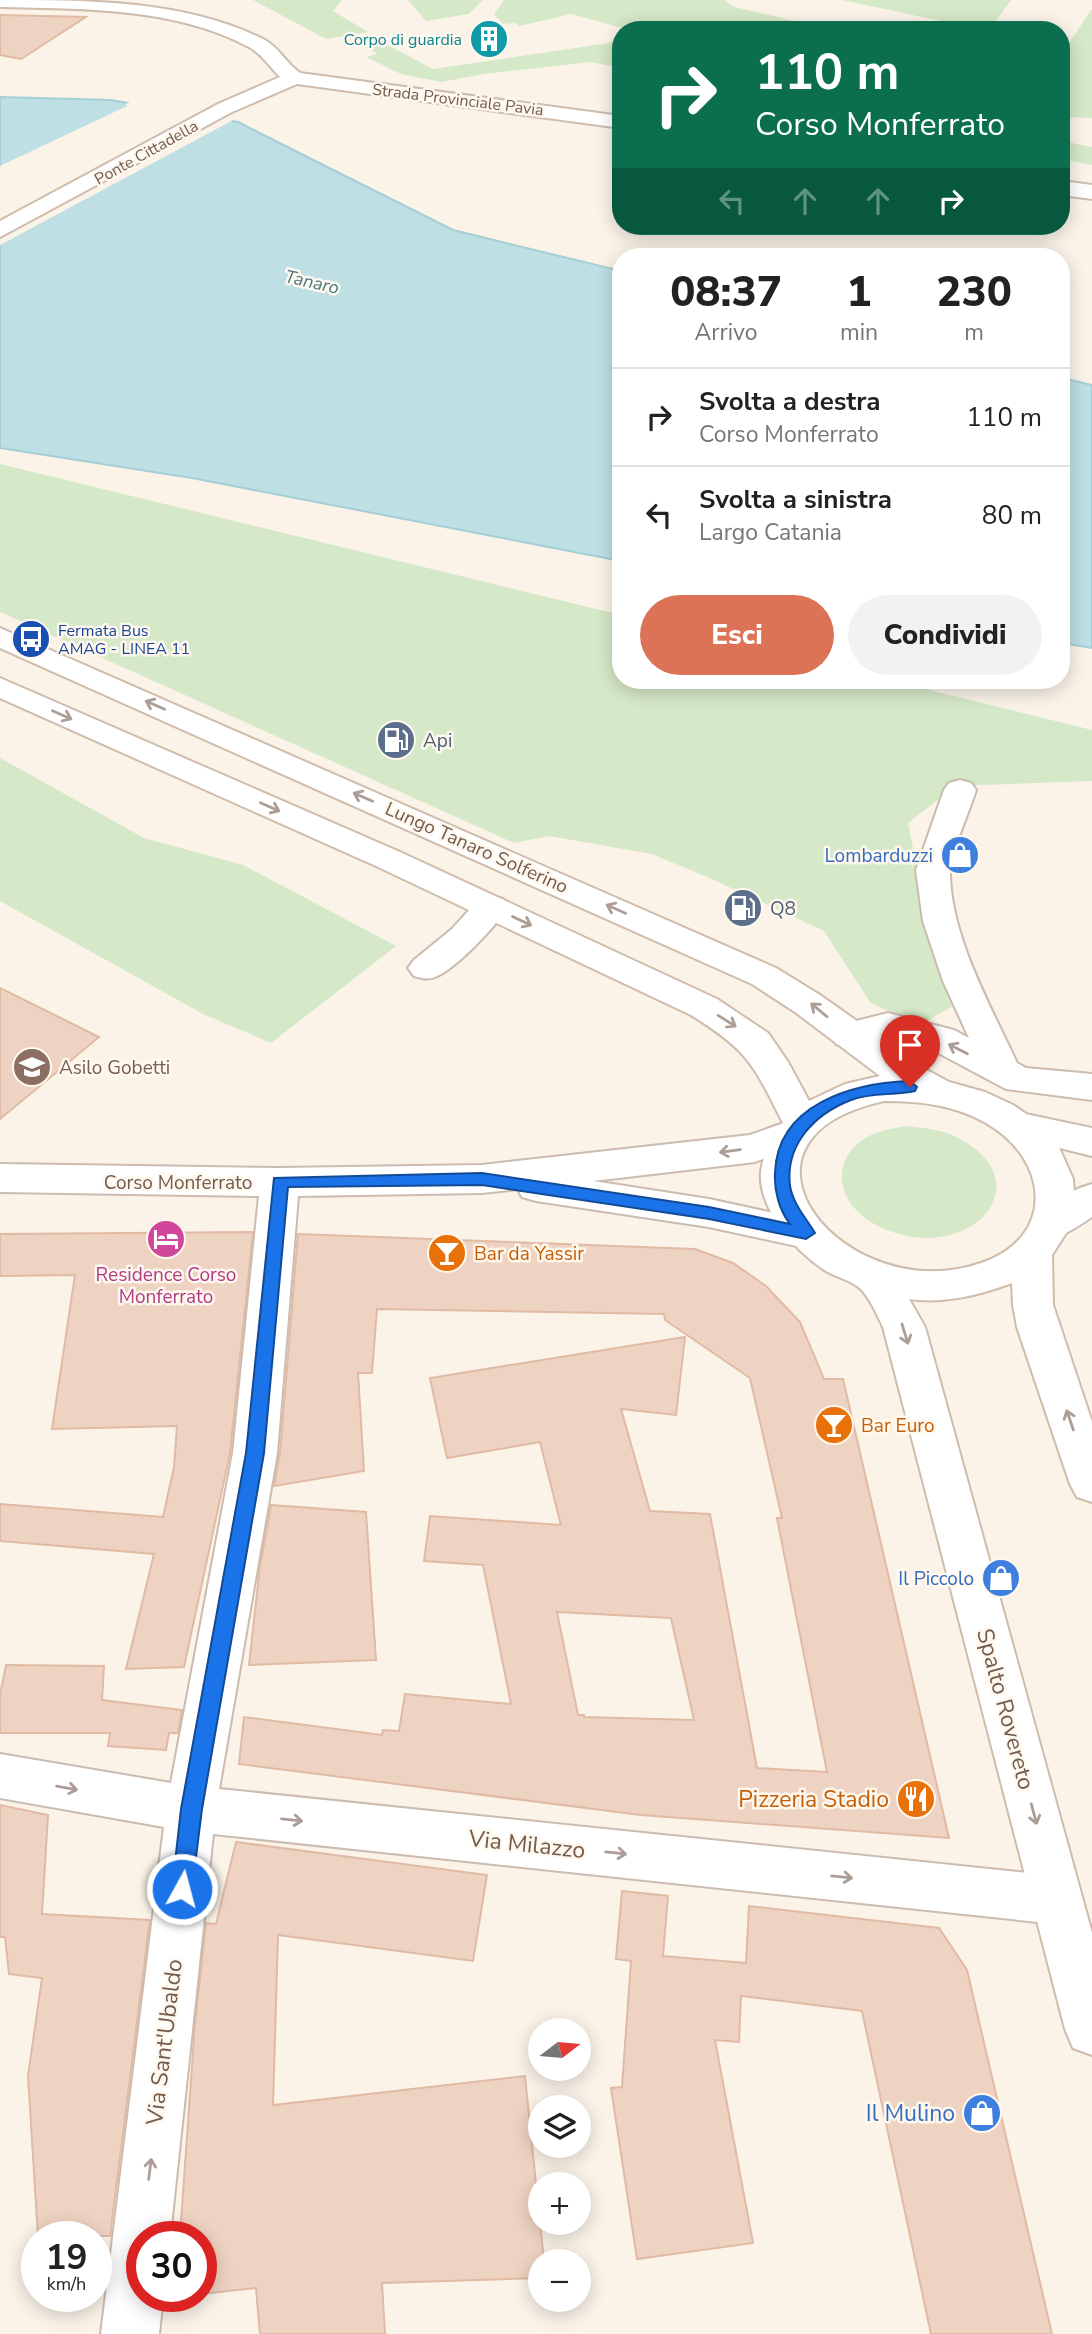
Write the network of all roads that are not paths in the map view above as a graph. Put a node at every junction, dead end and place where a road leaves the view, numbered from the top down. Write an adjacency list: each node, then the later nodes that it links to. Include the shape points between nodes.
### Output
1 (0, 2): 2 (main road, via 85,3 178,16 255,43)
2 (295, 78): 3 (main road, Strada Provinciale Pavia); 6 (main road, Ponte Cittadella, via 243,99)
3 (612, 121)
4 (1070, 189): 5 (main road)
5 (1092, 192)
6 (0, 230)
7 (0, 637): 12 (main road, Lungo Tanaro Solferino, one-way to 7, via 809,1002 764,976)
8 (0, 687): 10 (main road, one-way to 10)
9 (960, 790): 13 (main road, via 933,870 940,921 961,981)
10 (491, 907): 11 (main road); 17 (main road, one-way to 17, via 684,996 742,1030 768,1059)
11 (426, 968)
12 (849, 1035): 13 (main road, one-way to 12, via 941,1040 888,1025); 15 (main road, Lungo Tanaro Solferino, via 892,1068)
13 (1003, 1072): 14 (main road, via 1019,1080)
14 (1092, 1087)
15 (935, 1090): 16 (main road, via 973,1100); 17 (main road, via 896,1087 860,1092 827,1104)
16 (1016, 1125): 18 (main road); 24 (main road, via 1050,1168 1056,1197)
17 (799, 1128): 19 (main road, Corso Monferrato, one-way to 19, via 754,1148); 23 (main road, via 783,1158 782,1187 793,1216)
18 (1092, 1142)
19 (482, 1179): 21 (main road, Corso Monferrato); 23 (main road, Corso Monferrato, via 709,1213)
20 (7, 1181): 21 (main road, Corso Monferrato)
21 (280, 1182): 28 (main road, Via Sant'Ubaldo, via 255,1453)
22 (1092, 1198): 24 (main road)
23 (806, 1233): 25 (main road, via 835,1258)
24 (1041, 1238): 25 (main road, via 1004,1270 981,1279 913,1284); 26 (main road, one-way to 24, via 1033,1305)
25 (872, 1275): 29 (main road, Spalto Rovereto, one-way to 29, via 904,1327)
26 (1092, 1485)
27 (0, 1776): 28 (main road, Via Milazzo, one-way to 28)
28 (191, 1809): 29 (main road, Via Milazzo, one-way to 29); 31 (main road, Via Sant'Ubaldo, one-way to 28)
29 (1057, 1900): 30 (main road, Spalto Rovereto)
30 (1092, 2029)
31 (144, 2221)
32 (133, 2312): 33 (main road, Via Sant'Ubaldo)
33 (130, 2334)

